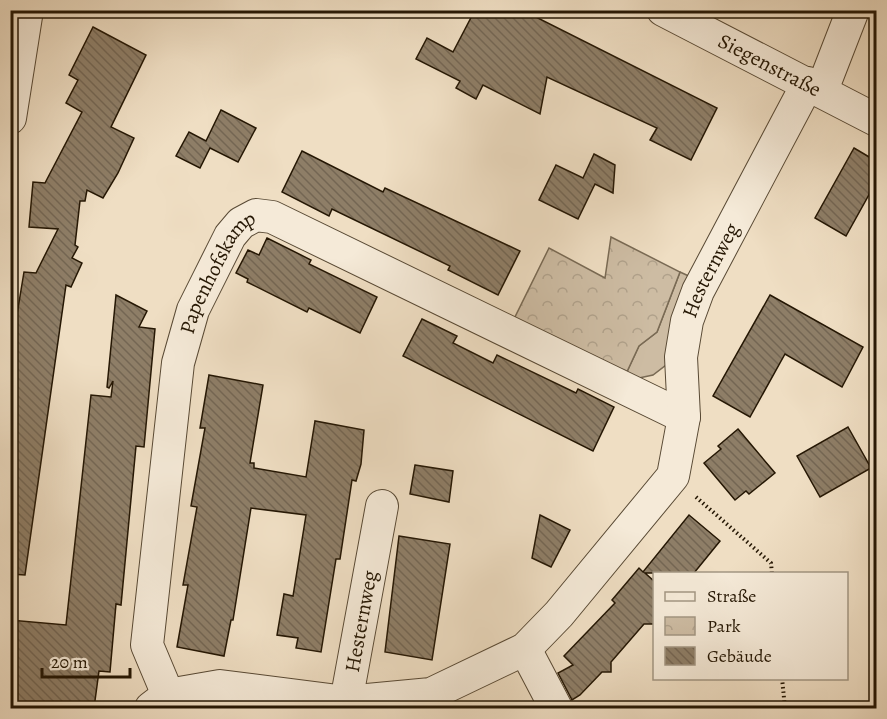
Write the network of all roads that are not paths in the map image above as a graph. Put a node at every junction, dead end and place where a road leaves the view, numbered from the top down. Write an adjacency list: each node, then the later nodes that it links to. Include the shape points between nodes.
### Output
1 (27, 10): 5 (street)
2 (663, 10): 4 (street, Siegenstraße)
3 (853, 10): 4 (street, Hesternweg)
4 (815, 87): 6 (street, Siegenstraße); 7 (street, Hesternweg, via 699,291 687,321 681,357)
5 (10, 118)
6 (876, 120)
7 (684, 417): 9 (street, Hesternweg, via 673,476 559,614); 11 (street, Papenhofskamp, via 272,217 256,215 241,223 230,236 194,310 178,363 147,645)
8 (382, 506): 12 (street, Hesternweg)
9 (525, 649): 10 (street, Hesternweg); 13 (street)
10 (432, 701): 12 (street, Hesternweg)
11 (159, 702): 12 (street, Hesternweg, via 220,686)
12 (346, 702)
13 (556, 708)

